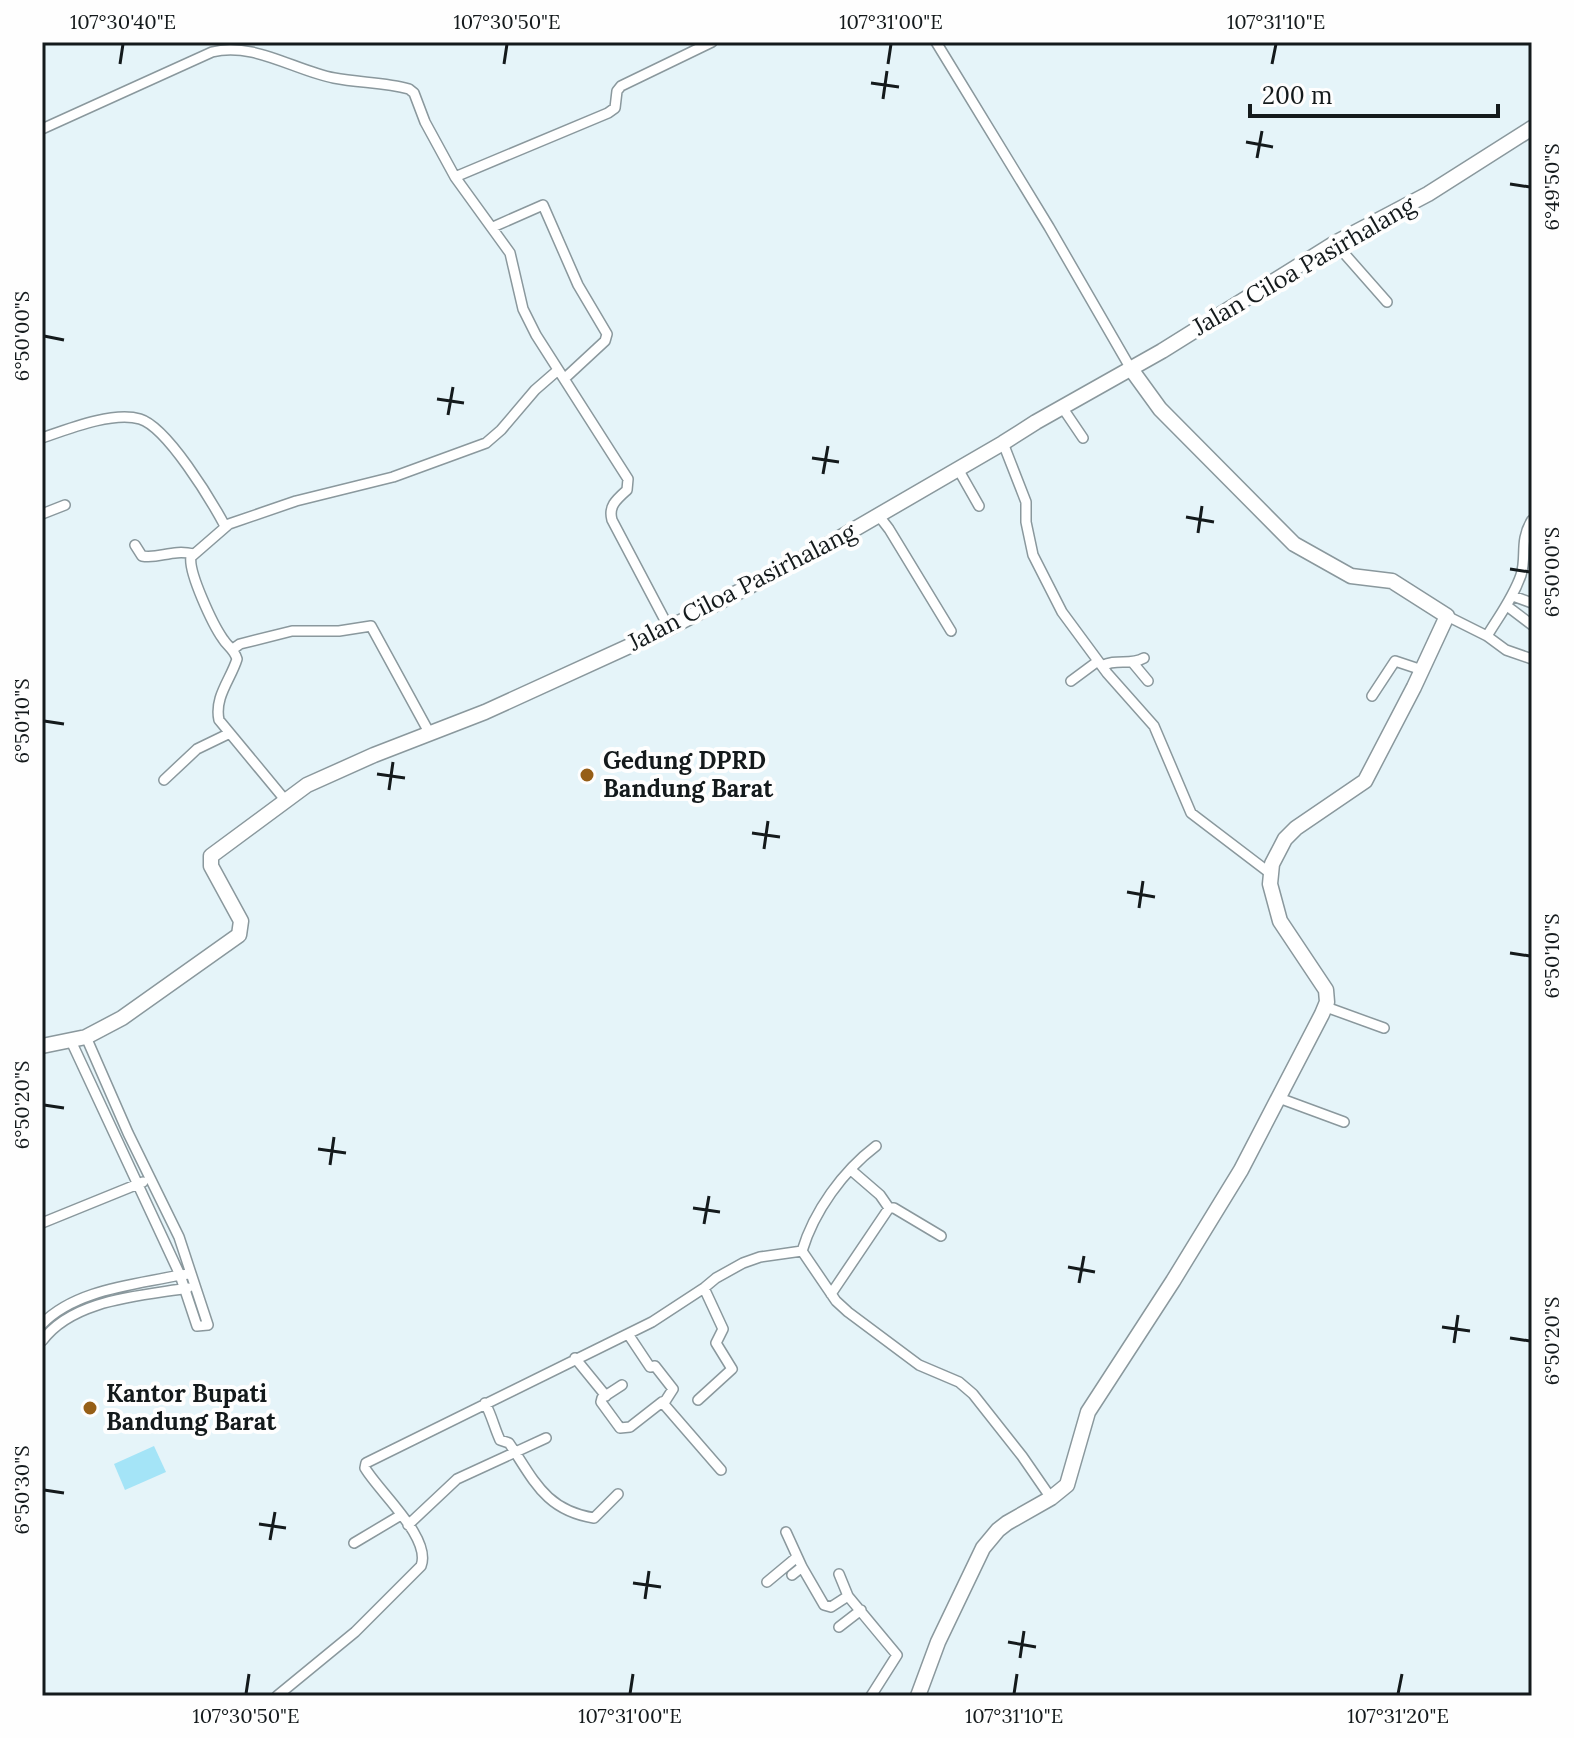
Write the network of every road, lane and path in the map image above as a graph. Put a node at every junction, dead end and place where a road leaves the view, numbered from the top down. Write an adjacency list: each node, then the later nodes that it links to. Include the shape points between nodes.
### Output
1 (712, 42): 5 (street, via 621,86 615,108 608,113)
2 (936, 42): 9 (street)
3 (1532, 128): 7 (main road, Jalan Ciloa Pasirhalang, via 1428,194)
4 (42, 129): 5 (street, via 212,52 234,50 331,78 409,89)
5 (455, 177): 6 (street)
6 (493, 227): 10 (street, via 510,253 523,309); 10 (street, via 543,205 578,285 607,334)
7 (1335, 243): 8 (street); 9 (main road, Jalan Ciloa Pasirhalang)
8 (1387, 302)
9 (1131, 369): 11 (main road, Jalan Ciloa Pasirhalang); 27 (main road, via 1160,409 1294,544 1351,576 1392,581)
10 (561, 375): 21 (street, via 535,390 486,443 393,477 296,501); 29 (street, via 628,479 627,490 612,506 612,520)
11 (1062, 407): 13 (street); 14 (main road, Jalan Ciloa Pasirhalang)
12 (42, 438): 21 (street, via 96,421 140,419 172,448)
13 (1083, 438)
14 (1003, 443): 15 (main road, Jalan Ciloa Pasirhalang); 36 (street, via 1026,502 1033,555 1062,612)
15 (958, 469): 17 (street); 19 (main road, Jalan Ciloa Pasirhalang)
16 (65, 505): 18 (street)
17 (979, 506)
18 (42, 514)
19 (879, 516): 29 (main road, Jalan Ciloa Pasirhalang); 30 (street)
20 (1532, 520): 24 (street)
21 (225, 526): 23 (street)
22 (135, 545): 23 (street, via 148,557 179,550)
23 (194, 554): 32 (street, via 190,565 200,591 222,638)
24 (1513, 596): 25 (street); 26 (street)
25 (1532, 603)
26 (1507, 606): 28 (street); 31 (street)
27 (1447, 616): 31 (street); 37 (main road)
28 (1532, 625)
29 (669, 628): 42 (main road, Jalan Ciloa Pasirhalang)
30 (951, 631)
31 (1487, 636): 34 (street)
32 (233, 649): 41 (street, via 237,661 217,711); 42 (street, via 292,631 371,626)
33 (1144, 658): 35 (street)
34 (1532, 659)
35 (1133, 663): 36 (street); 39 (street)
36 (1100, 664): 38 (street); 45 (street, via 1154,726 1191,813)
37 (1422, 670): 40 (street, via 1395,661); 45 (main road, via 1365,781 1296,828 1285,839)
38 (1071, 681)
39 (1148, 681)
40 (1372, 696)
41 (228, 734): 43 (street, via 197,749); 44 (street)
42 (430, 734): 44 (main road, Jalan Ciloa Pasirhalang, via 307,785)
43 (164, 780)
44 (286, 801): 48 (main road, Jalan Ciloa Pasirhalang, via 211,856 211,866 241,921 239,935 143,1005)
45 (1271, 874): 46 (main road, via 1280,921 1326,990)
46 (1326, 1007): 47 (street); 51 (main road)
47 (1384, 1028)
48 (86, 1037): 49 (main road, Jalan Ciloa Pasirhalang); 55 (street)
49 (71, 1041): 50 (main road, Jalan Ciloa Pasirhalang); 56 (street)
50 (42, 1046)
51 (1279, 1098): 52 (street); 79 (main road, via 1173,1281 1095,1397 1070,1478)
52 (1344, 1122)
53 (876, 1146): 54 (street)
54 (851, 1170): 57 (street); 60 (street, via 815,1217)
55 (151, 1179): 56 (street); 61 (street, via 179,1237)
56 (139, 1184): 58 (street); 61 (street)
57 (889, 1208): 59 (street); 65 (street)
58 (42, 1223)
59 (941, 1236)
60 (802, 1251): 63 (street, via 754,1258); 65 (street)
61 (185, 1274): 62 (street); 64 (street); 66 (street, via 96,1294 66,1305)
62 (195, 1287): 64 (street); 64 (street, via 208,1325 197,1326)
63 (704, 1288): 67 (street); 72 (street, via 723,1329 716,1343 732,1369)
64 (184, 1289): 68 (street, via 68,1316)
65 (831, 1294): 79 (street, via 919,1365 973,1394)
66 (42, 1324)
67 (628, 1334): 69 (street); 74 (street, via 673,1389)
68 (42, 1341)
69 (575, 1358): 71 (street); 73 (street)
70 (622, 1385): 71 (street)
71 (606, 1396): 74 (street, via 602,1405 623,1430)
72 (698, 1400)
73 (485, 1403): 76 (street, via 500,1440); 80 (street, via 364,1465)
74 (664, 1403): 77 (street)
75 (546, 1438): 76 (street)
76 (516, 1452): 78 (street, via 541,1492 560,1508 594,1518); 81 (street, via 457,1479)
77 (721, 1470)
78 (618, 1494)
79 (1051, 1498): 93 (main road, via 1007,1523 983,1548)
80 (401, 1515): 81 (street); 83 (street)
81 (408, 1525): 91 (street, via 424,1550 421,1566 355,1632)
82 (786, 1532): 84 (street)
83 (354, 1543)
84 (799, 1562): 86 (street); 87 (street); 88 (street, via 810,1590 829,1607)
85 (839, 1574): 88 (street)
86 (792, 1575)
87 (767, 1582)
88 (848, 1596): 89 (street)
89 (861, 1610): 90 (street); 92 (street, via 897,1655)
90 (839, 1627)
91 (277, 1696)
92 (871, 1696)
93 (918, 1696)

